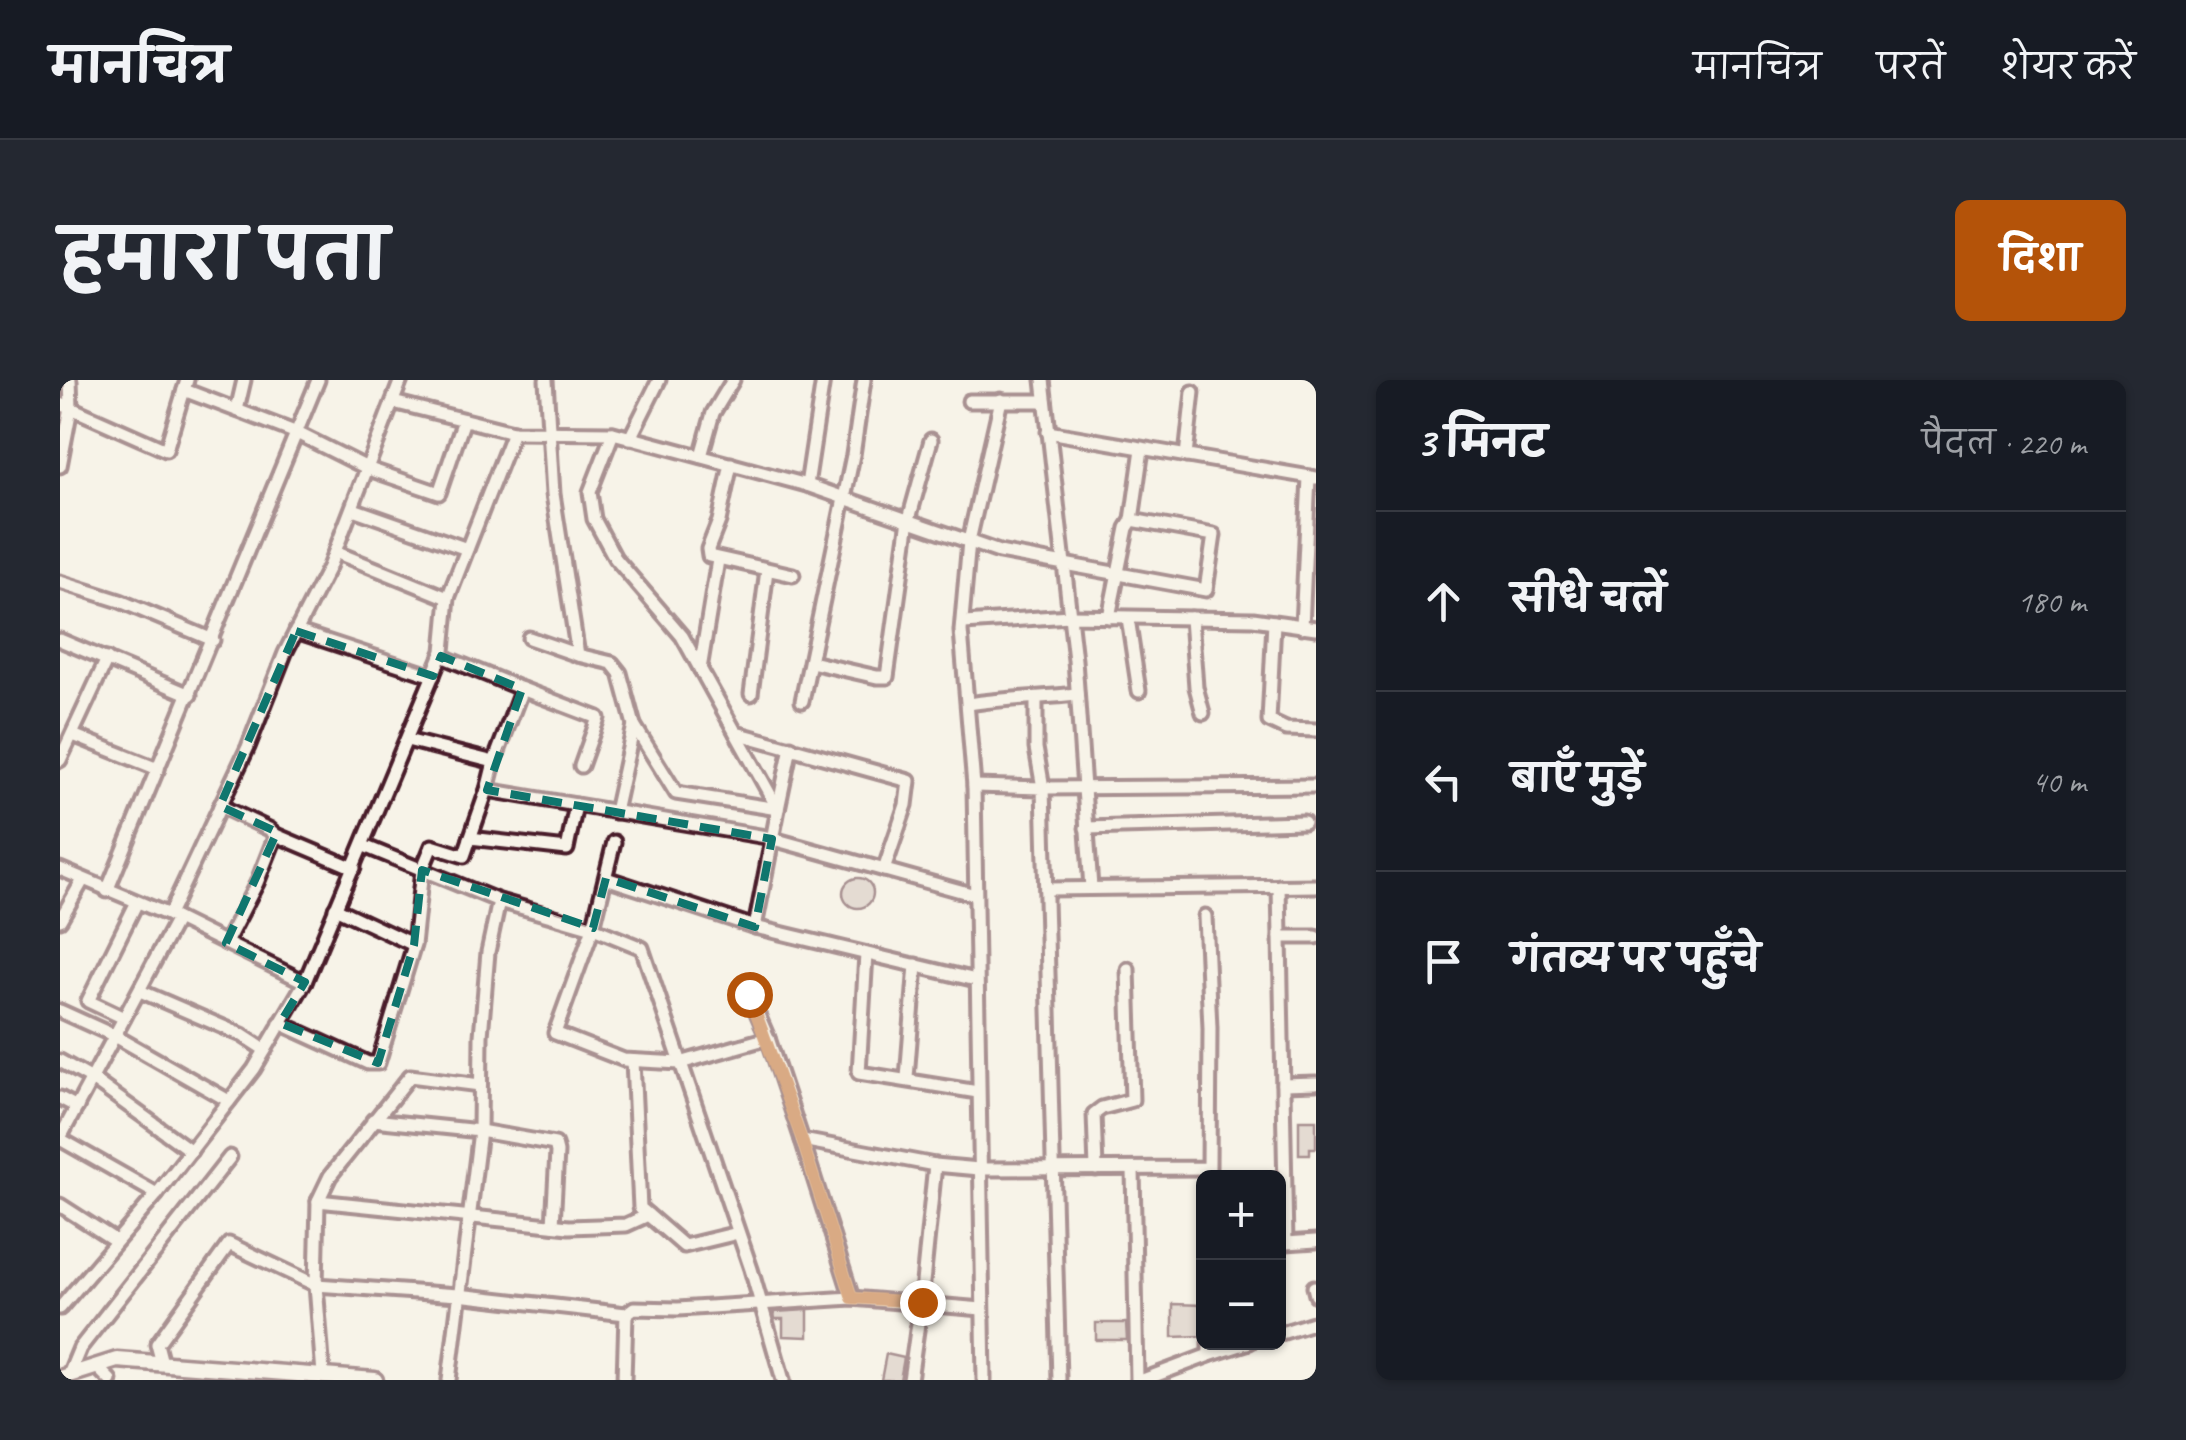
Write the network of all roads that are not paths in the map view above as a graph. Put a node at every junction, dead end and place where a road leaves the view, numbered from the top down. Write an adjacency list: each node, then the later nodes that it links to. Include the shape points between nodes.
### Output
1 (70, 380): 17 (street)
2 (244, 380): 18 (street)
3 (318, 380): 23 (street)
4 (401, 380): 16 (street)
5 (546, 380): 21 (street)
6 (658, 380): 25 (street)
7 (733, 380): 28 (street, via 713,413)
8 (823, 380): 34 (street)
9 (864, 380): 35 (street)
10 (1043, 380): 15 (street)
11 (186, 385): 17 (street, via 166,450); 18 (street)
12 (1193, 392): 29 (street)
13 (1002, 400): 14 (street); 15 (street); 39 (street)
14 (969, 401)
15 (1045, 401): 22 (street)
16 (393, 402): 19 (street); 32 (street)
17 (65, 406): 31 (street)
18 (236, 410): 23 (street)
19 (464, 420): 20 (street); 32 (street, via 439,493)
20 (513, 432): 21 (street); 40 (street)
21 (548, 432): 24 (street); 60 (street)
22 (1048, 432): 27 (street); 43 (street)
23 (297, 433): 32 (street); 59 (street)
24 (612, 433): 25 (street); 64 (street, via 590,492 594,519 615,558 682,636)
25 (630, 438): 28 (street)
26 (931, 440): 37 (street)
27 (1142, 448): 29 (street); 38 (street)
28 (701, 456): 30 (street)
29 (1186, 456): 33 (street)
30 (731, 464): 34 (street); 42 (street, via 708,550)
31 (60, 466)
32 (369, 468): 36 (street)
33 (1312, 478): 55 (street)
34 (807, 485): 35 (street)
35 (844, 498): 37 (street); 63 (street)
36 (353, 509): 40 (street); 41 (street)
37 (909, 519): 39 (street); 63 (street, via 887,677)
38 (1132, 520): 45 (street); 45 (street, via 1214,536 1206,590)
39 (969, 540): 43 (street); 54 (street)
40 (467, 550): 48 (street)
41 (335, 552): 48 (street); 56 (street)
42 (718, 560): 44 (street); 64 (street)
43 (1063, 563): 45 (street); 49 (street)
44 (767, 570): 46 (street); 68 (street)
45 (1118, 573): 50 (street)
46 (793, 575)
47 (60, 582): 59 (street)
48 (448, 598): 61 (street)
49 (1070, 616): 50 (street); 54 (street); 69 (street)
50 (1109, 617): 51 (street)
51 (1128, 618): 52 (street); 67 (street)
52 (1191, 618): 53 (street); 74 (street)
53 (1274, 622): 55 (street); 76 (street, via 1270,721)
54 (964, 623): 73 (street)
55 (1309, 628)
56 (296, 631): 65 (street); 91 (street)
57 (528, 638): 60 (street)
58 (60, 640): 62 (street)
59 (212, 640): 70 (street)
60 (578, 654): 75 (street, via 612,663 620,673)
61 (441, 656): 65 (street); 66 (street)
62 (107, 659): 70 (street); 78 (street)
63 (811, 662): 72 (street)
64 (700, 669): 77 (street)
65 (432, 676): 79 (street)
66 (522, 689): 82 (street); 83 (street, via 598,718)
67 (1140, 692)
68 (751, 694)
69 (1077, 694): 71 (street); 87 (street)
70 (190, 695): 84 (street)
71 (1036, 699): 73 (street); 88 (street)
72 (802, 701)
73 (969, 704): 85 (street)
74 (1203, 713)
75 (634, 724): 92 (street, via 676,792); 93 (street)
76 (1316, 730)
77 (736, 733): 80 (street); 92 (street)
78 (73, 735): 81 (street); 84 (street)
79 (407, 740): 82 (street); 100 (street)
80 (791, 747): 92 (street); 104 (street, via 909,782)
81 (60, 760)
82 (494, 762): 89 (street)
83 (581, 766)
84 (158, 770): 111 (street)
85 (974, 786): 88 (street); 112 (street)
86 (1316, 786): 87 (street)
87 (1082, 787): 88 (street); 95 (street)
88 (1044, 788): 110 (street)
89 (487, 790): 90 (street); 97 (street)
90 (576, 805): 93 (street); 97 (street, via 567,849)
91 (220, 806): 96 (street); 117 (street)
92 (778, 808): 98 (street)
93 (615, 812): 98 (street)
94 (1304, 822): 95 (street)
95 (1086, 828): 109 (street)
96 (276, 836): 101 (street); 123 (street)
97 (470, 838): 103 (street, via 464,856 432,846)
98 (772, 839): 104 (street); 119 (street)
99 (614, 842): 105 (street)
100 (364, 846): 101 (street); 103 (street)
101 (354, 868): 115 (street)
102 (60, 870): 106 (street)
103 (422, 870): 113 (street); 124 (street)
104 (884, 870): 112 (street)
105 (606, 878): 119 (street); 120 (street)
106 (83, 880): 111 (street); 118 (street)
107 (1278, 886): 108 (street); 109 (street); 122 (street)
108 (1316, 886)
109 (1090, 888): 110 (street)
110 (1046, 889): 158 (street)
111 (107, 891): 114 (street)
112 (975, 894): 128 (street)
113 (499, 901): 120 (street); 145 (street, via 488,952)
114 (136, 904): 117 (street); 133 (street, via 88,1001)
115 (335, 908): 124 (street); 129 (street)
116 (1204, 916): 161 (street)
117 (173, 917): 123 (street); 130 (street)
118 (60, 920)
119 (755, 927): 125 (street)
120 (593, 928): 138 (street, via 555,1033); 140 (street, via 642,948)
121 (1316, 937): 122 (street)
122 (1280, 938): 144 (street)
123 (226, 943): 129 (street)
124 (414, 945): 134 (street, via 378,1064)
125 (866, 954): 126 (street); 141 (street, via 859,1073)
126 (916, 965): 128 (street); 141 (street)
127 (1128, 970): 159 (street, via 1132,1100 1094,1114)
128 (976, 980): 146 (street)
129 (305, 982): 134 (street)
130 (140, 991): 133 (street); 137 (street)
131 (749, 994): 136 (street)
132 (60, 1011): 135 (street)
133 (124, 1018): 135 (street)
134 (280, 1023): 137 (street)
135 (115, 1036): 142 (street); 148 (street)
136 (768, 1038): 140 (street); 153 (street)
137 (264, 1050): 148 (street)
138 (633, 1060): 140 (street); 166 (street, via 640,1208)
139 (60, 1061): 142 (street)
140 (680, 1063): 169 (street)
141 (907, 1078): 146 (street)
142 (92, 1080): 149 (street); 154 (street)
143 (1316, 1083): 144 (street)
144 (1283, 1084): 171 (street, via 1286,1243)
145 (480, 1085): 150 (street, via 410,1076); 151 (street)
146 (978, 1092): 157 (street)
147 (60, 1098): 149 (street)
148 (229, 1101): 154 (street)
149 (77, 1107): 152 (street)
150 (373, 1120): 151 (street); 164 (street)
151 (480, 1131): 167 (street); 168 (street, via 555,1144)
152 (60, 1139): 163 (street)
153 (802, 1140): 156 (street); 174 (street)
154 (191, 1151): 163 (street)
155 (230, 1157): 187 (street)
156 (935, 1164): 157 (street); 175 (street)
157 (979, 1169): 158 (street); 178 (street)
158 (1053, 1169): 159 (street); 196 (street)
159 (1096, 1169): 160 (street)
160 (1133, 1169): 162 (street); 197 (street)
161 (1209, 1170)
162 (1196, 1172)
163 (157, 1194): 170 (street)
164 (318, 1201): 167 (street); 172 (street)
165 (60, 1205): 170 (street)
166 (648, 1214): 168 (street, via 626,1225); 169 (street, via 684,1246)
167 (470, 1215): 168 (street); 173 (street)
168 (553, 1225)
169 (738, 1233): 176 (street)
170 (116, 1241): 177 (street)
171 (1316, 1241)
172 (316, 1285): 173 (street); 183 (street, via 230,1244 156,1344); 185 (street)
173 (458, 1296): 179 (street); 191 (street)
174 (852, 1298): 175 (street); 176 (street)
175 (922, 1302): 178 (street); 194 (street)
176 (761, 1306): 179 (street, via 634,1308); 193 (street)
177 (60, 1308)
178 (982, 1310): 195 (street)
179 (626, 1314): 192 (street)
180 (1316, 1322): 181 (street)
181 (1286, 1331)
182 (1207, 1350): 197 (street)
183 (162, 1363): 184 (street, via 116,1360); 186 (street)
184 (97, 1367): 187 (street); 189 (street)
185 (323, 1374): 186 (street); 188 (street)
186 (263, 1375)
187 (64, 1377)
188 (342, 1378): 190 (street)
189 (110, 1380)
190 (375, 1380)
191 (449, 1380)
192 (624, 1380)
193 (783, 1380)
194 (910, 1380)
195 (984, 1380)
196 (1059, 1380)
197 (1140, 1380)

